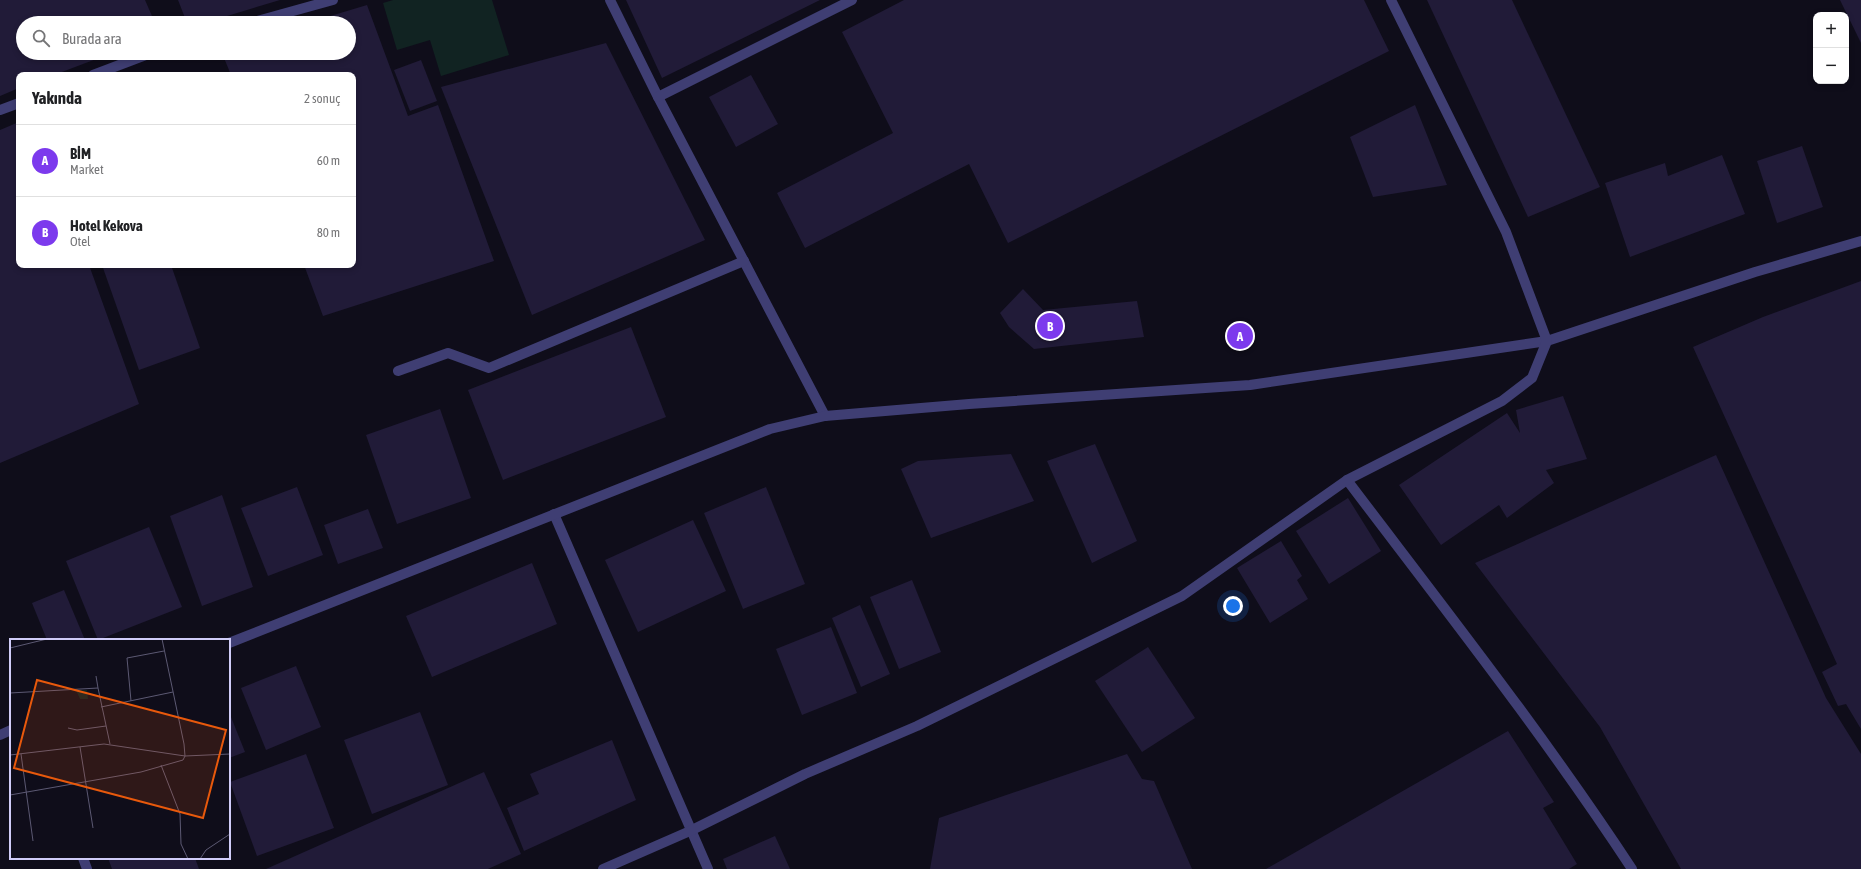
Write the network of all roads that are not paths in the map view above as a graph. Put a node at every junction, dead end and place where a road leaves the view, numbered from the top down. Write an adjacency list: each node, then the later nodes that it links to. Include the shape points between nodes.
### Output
1 (333, 0): 5 (street)
2 (610, 0): 8 (street)
3 (852, 0): 8 (street)
4 (1390, 0): 13 (street, via 1506,232)
5 (275, 16)
6 (133, 60): 7 (street)
7 (101, 72)
8 (658, 97): 12 (street)
9 (16, 104): 10 (street)
10 (0, 110)
11 (1861, 241): 13 (street, via 1755,272)
12 (744, 262): 14 (street, via 489,368 448,353); 15 (street)
13 (1547, 341): 15 (street, via 1250,385); 16 (street, via 1532,378 1502,401)
14 (398, 371)
15 (825, 416): 17 (street, via 770,429)
16 (1347, 480): 21 (street, via 1182,596 917,726 804,774); 26 (street, via 1589,803)
17 (554, 514): 18 (street); 21 (street)
18 (230, 643)
19 (10, 730): 20 (street)
20 (0, 735)
21 (690, 831): 24 (street); 25 (street)
22 (82, 859): 23 (street)
23 (87, 869)
24 (602, 869)
25 (708, 869)
26 (1632, 869)

